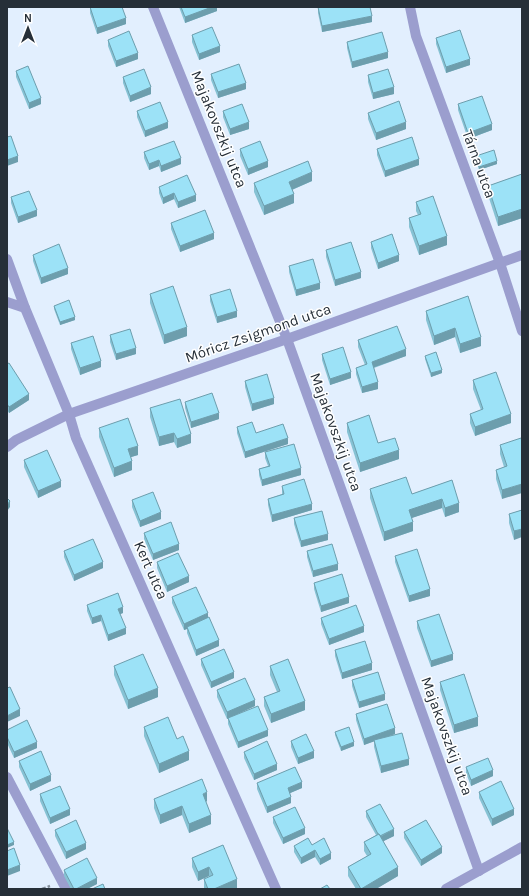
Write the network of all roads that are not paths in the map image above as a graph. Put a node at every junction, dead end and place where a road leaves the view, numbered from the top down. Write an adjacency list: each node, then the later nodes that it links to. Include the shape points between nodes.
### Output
1 (153, 7): 9 (street, Majakovszkij utca)
2 (410, 7): 5 (street, Tárna utca, via 416,36)
3 (522, 255): 5 (street, Móricz Zsigmond utca)
4 (7, 259): 7 (street, Kert utca)
5 (500, 263): 8 (street, Tárna utca); 9 (street, Móricz Zsigmond utca)
6 (7, 302): 7 (street)
7 (25, 308): 10 (street, Kert utca)
8 (522, 331)
9 (287, 339): 10 (street, Móricz Zsigmond utca); 14 (street, Majakovszkij utca)
10 (69, 414): 11 (street, Móricz Zsigmond utca); 16 (street, Kert utca, via 76,438)
11 (7, 447)
12 (7, 776): 15 (street)
13 (522, 847): 14 (street)
14 (479, 871): 17 (street)
15 (66, 889)
16 (276, 889)
17 (446, 889)

